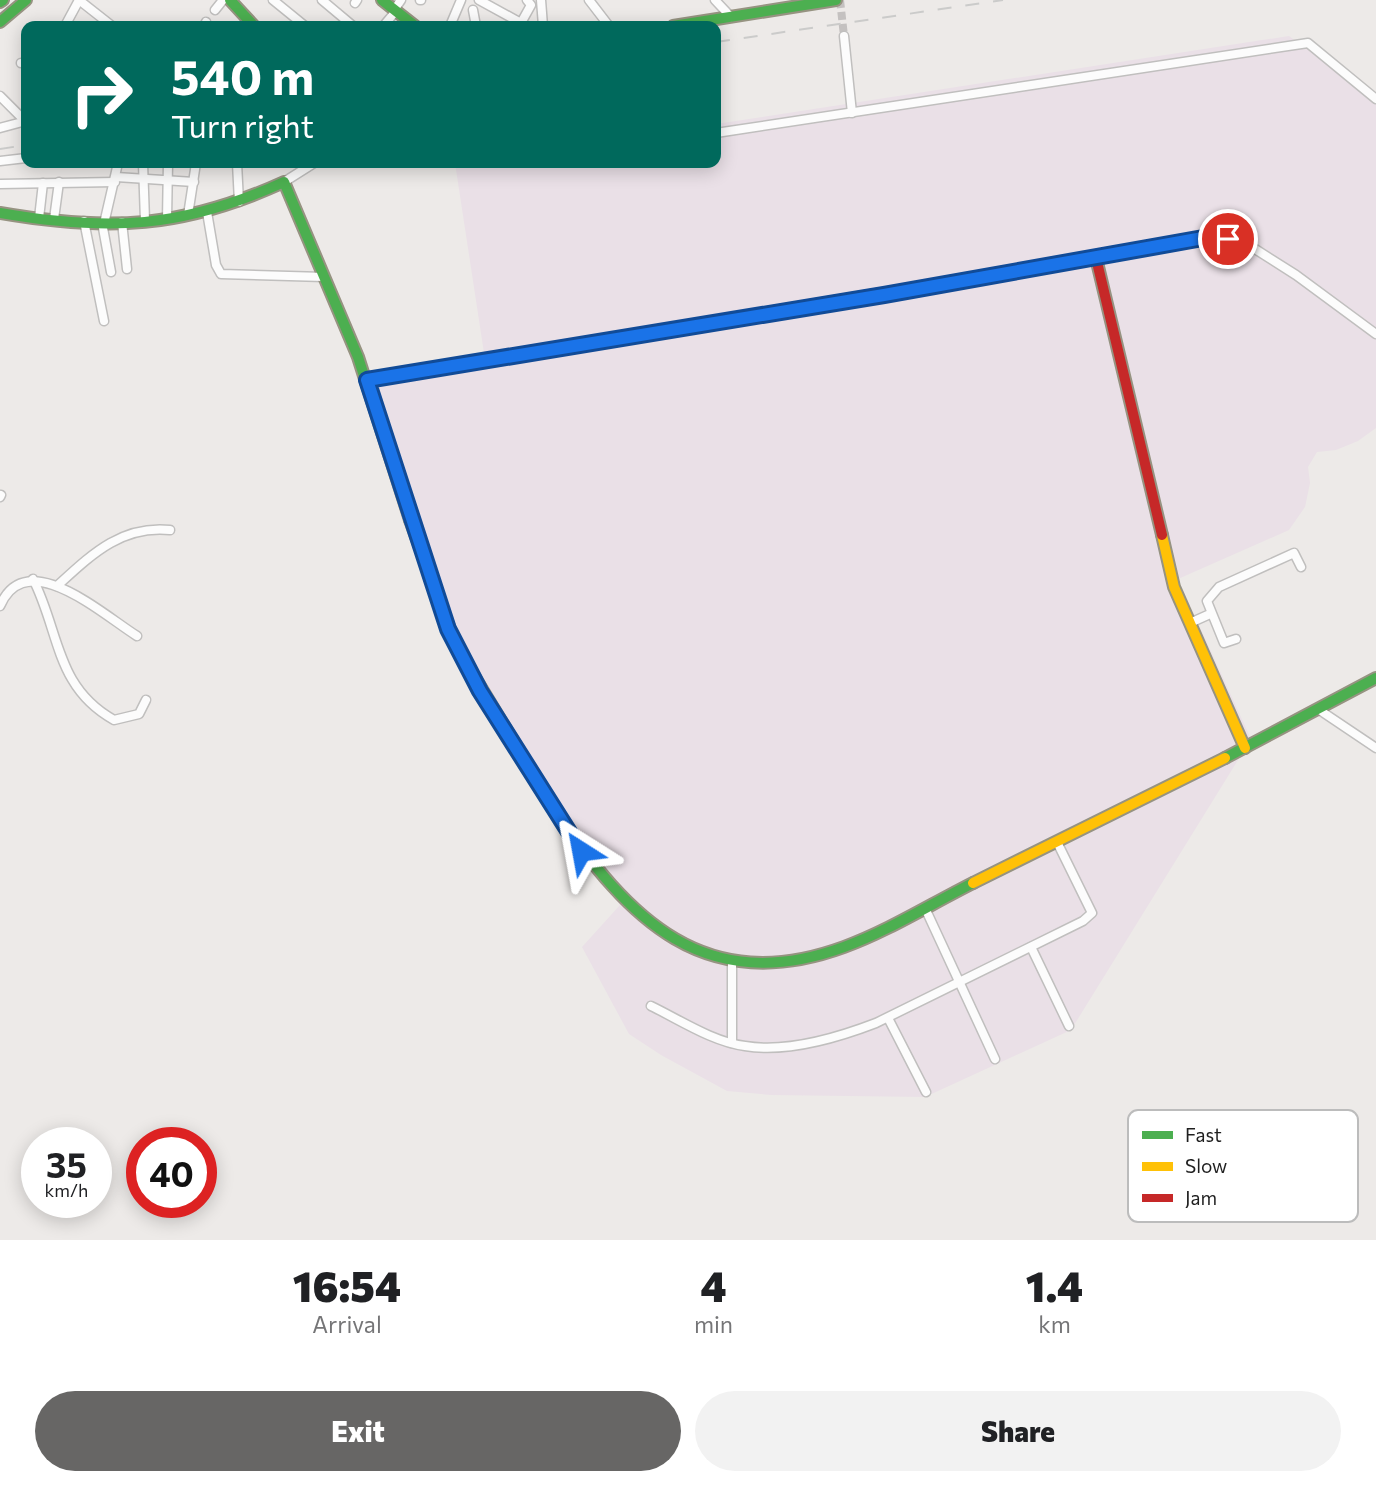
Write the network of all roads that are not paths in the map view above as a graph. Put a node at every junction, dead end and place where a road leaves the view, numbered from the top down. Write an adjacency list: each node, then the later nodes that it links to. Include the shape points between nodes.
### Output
1 (26, 0): 36 (street)
2 (79, 0): 21 (street); 22 (street)
3 (223, 0): 16 (street)
4 (230, 0): 23 (street)
5 (273, 0): 24 (street)
6 (322, 0): 25 (street)
7 (382, 0): 17 (street)
8 (401, 0): 17 (street)
9 (461, 0): 28 (street)
10 (479, 0): 31 (street)
11 (527, 0): 32 (street, via 531,5)
12 (541, 0): 33 (street)
13 (589, 0): 34 (street)
14 (715, 0): 20 (street)
15 (836, 0): 20 (street)
16 (215, 10)
17 (395, 10): 26 (street); 27 (street)
18 (472, 10): 29 (street)
19 (485, 10): 30 (street)
20 (731, 17): 35 (street)
21 (68, 21)
22 (106, 21)
23 (249, 21)
24 (299, 21)
25 (347, 21)
26 (387, 21)
27 (409, 21)
28 (452, 21)
29 (474, 21)
30 (506, 21)
31 (517, 21)
32 (522, 21)
33 (543, 21)
34 (605, 21)
35 (705, 21)
36 (0, 22)
37 (844, 36): 40 (street)
38 (0, 96): 41 (street)
39 (1376, 99): 40 (street, via 1308,43)
40 (852, 113): 44 (street)
41 (21, 116)
42 (21, 122): 43 (street)
43 (0, 128)
44 (721, 132)
45 (21, 159): 46 (street)
46 (0, 161)
47 (117, 168): 54 (street)
48 (143, 168): 55 (street)
49 (168, 168): 53 (street)
50 (195, 168): 57 (street)
51 (237, 168): 61 (street)
52 (306, 168): 58 (street)
53 (168, 178): 55 (street); 57 (street); 67 (street)
54 (116, 179): 55 (street); 56 (street); 70 (street)
55 (144, 179): 69 (street)
56 (60, 182): 59 (street); 66 (street)
57 (194, 182): 64 (street)
58 (284, 182): 61 (street); 75 (street)
59 (43, 183): 60 (street); 65 (street)
60 (0, 184)
61 (239, 202): 62 (street)
62 (207, 212): 64 (street); 75 (street, via 221,274)
63 (0, 213): 65 (street)
64 (188, 215): 67 (street)
65 (40, 218): 66 (street)
66 (54, 219): 68 (street)
67 (167, 219): 69 (street)
68 (84, 221): 70 (street); 76 (street)
69 (145, 221): 71 (street)
70 (104, 222): 71 (street); 74 (street)
71 (121, 222): 73 (street)
72 (1096, 258): 77 (street, via 1203,238 1228,239 1276,262); 78 (street); 85 (street, via 1174,587)
73 (127, 269)
74 (111, 272)
75 (324, 277): 78 (street)
76 (104, 321)
77 (1376, 334)
78 (367, 380): 96 (street, via 448,629 480,691 560,821 617,894 655,931 681,946)
79 (170, 530): 82 (street, via 145,527 110,543)
80 (1301, 567): 84 (street, via 1294,553 1219,587 1207,601)
81 (33, 579): 82 (street); 83 (street, via 10,590); 89 (street, via 73,687 114,720 139,714)
82 (57, 586): 86 (street)
83 (0, 606)
84 (1210, 614): 85 (street); 87 (street, via 1224,643)
85 (1190, 623): 91 (street)
86 (137, 636)
87 (1236, 639)
88 (1376, 678): 90 (street)
89 (146, 700)
90 (1318, 709): 91 (street); 92 (street)
91 (1245, 748): 93 (street)
92 (1376, 748)
93 (1057, 842): 94 (street); 95 (street, via 1091,913)
94 (925, 908): 96 (street, via 823,955); 97 (street)
95 (1031, 947): 97 (street); 100 (street)
96 (733, 961): 101 (street)
97 (960, 983): 99 (street); 102 (street)
98 (652, 1006): 101 (street)
99 (888, 1018): 101 (street, via 850,1033 790,1045); 103 (street)
100 (1069, 1026)
101 (732, 1043)
102 (995, 1059)
103 (926, 1092)

